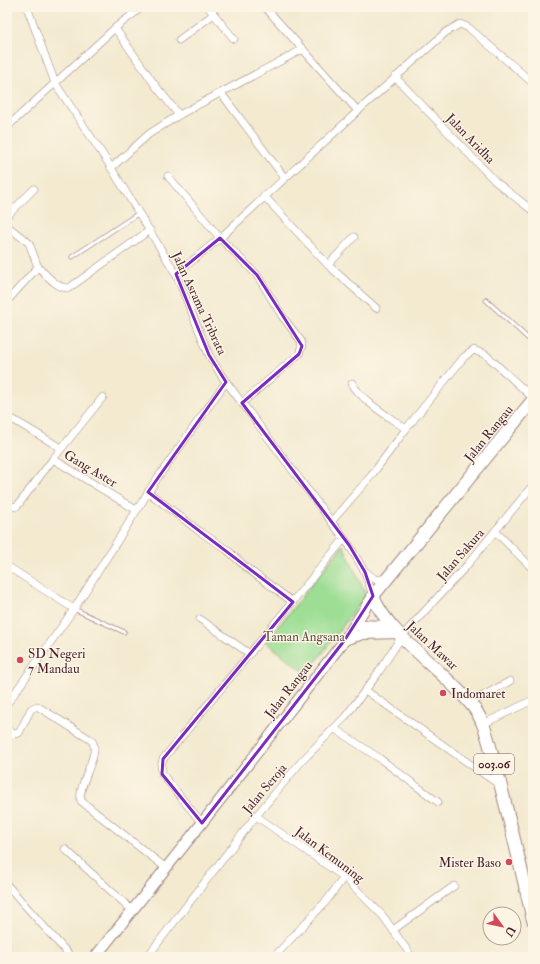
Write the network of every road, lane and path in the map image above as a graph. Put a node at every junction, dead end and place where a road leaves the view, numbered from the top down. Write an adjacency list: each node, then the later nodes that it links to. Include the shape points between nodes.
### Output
1 (27, 7): 11 (street, Jalan Asrama Tribrata)
2 (142, 7): 6 (street)
3 (208, 7): 5 (street)
4 (265, 7): 9 (street)
5 (214, 14): 7 (street); 8 (street)
6 (115, 28): 11 (street); 15 (street)
7 (234, 39)
8 (179, 40)
9 (303, 50): 13 (street); 14 (street)
10 (395, 78): 12 (street, via 446,32 460,24 469,28); 14 (street); 22 (street, Jalan Aridha, via 496,182)
11 (55, 83): 16 (street); 17 (street, Jalan Asrama Tribrata)
12 (533, 83)
13 (221, 93): 15 (street); 19 (street)
14 (358, 111): 19 (street)
15 (179, 115): 17 (street, via 149,134)
16 (7, 126)
17 (111, 168): 23 (street, Jalan Asrama Tribrata)
18 (168, 176): 28 (street)
19 (284, 178): 21 (street)
20 (34, 189): 24 (street)
21 (264, 196): 28 (street); 30 (street)
22 (533, 211)
23 (140, 213): 26 (street, Jalan Asrama Tribrata); 29 (lane)
24 (7, 216)
25 (7, 226): 31 (street, via 29,243)
26 (150, 230): 31 (street, via 69,288 57,285); 32 (street, Jalan Asrama Tribrata)
27 (354, 237): 30 (street)
28 (220, 238): 32 (street); 41 (street, via 257,275 302,346 299,354)
29 (72, 257)
30 (328, 265): 35 (street)
31 (38, 267): 34 (street)
32 (176, 274): 37 (street, Jalan Asrama Tribrata, via 209,355)
33 (486, 300): 36 (lane)
34 (7, 302)
35 (376, 308)
36 (533, 343)
37 (226, 382): 41 (street, Jalan Asrama Tribrata); 47 (street)
38 (352, 383): 43 (street, via 375,406)
39 (103, 397): 44 (street)
40 (533, 399): 43 (street, via 486,355 474,350 464,357); 56 (main road, Jalan Rangau)
41 (242, 403): 50 (street, Jalan Asrama Tribrata)
42 (7, 416): 44 (street)
43 (406, 429): 50 (street, via 371,476)
44 (61, 448): 45 (street)
45 (53, 459): 48 (street, Gang Aster, via 18,506); 49 (street, Gang Aster)
46 (533, 485): 51 (street, Jalan Sakura)
47 (148, 492): 49 (street); 57 (street)
48 (7, 504)
49 (136, 510): 58 (street)
50 (331, 522): 52 (street, Jalan Asrama Tribrata)
51 (495, 531): 54 (street); 62 (street, Jalan Sakura, via 469,564)
52 (344, 539): 55 (street, Jalan Asrama Tribrata); 57 (street)
53 (7, 566): 58 (street)
54 (533, 569)
55 (366, 572): 56 (street, Jalan Asrama Tribrata); 56 (street)
56 (379, 586): 60 (street, Jalan Rangau); 62 (main road, Jalan Mawar / 003.06, via 386,620)
57 (293, 602): 64 (street)
58 (74, 609): 61 (lane); 69 (street)
59 (200, 619): 64 (street)
60 (355, 625): 62 (street); 63 (street, Jalan Rangau)
61 (124, 632)
62 (398, 632): 63 (street, via 363,634); 66 (street, Jalan Seroja); 68 (main road, Jalan Mawar / 003.06, via 446,676)
63 (344, 640): 76 (street, Jalan Rangau)
64 (250, 654): 76 (street, via 170,750 161,766 162,774)
65 (510, 681): 68 (street)
66 (365, 690): 72 (street, Jalan Seroja); 73 (street)
67 (533, 700): 70 (street)
68 (470, 703): 70 (main road, Jalan Mawar / 003.06)
69 (7, 704)
70 (483, 724): 73 (main road, Jalan Mawar / 003.06)
71 (7, 729): 78 (street, via 13,734 19,733 31,709 36,706 91,740 96,750 79,793 81,801)
72 (335, 729): 74 (street); 75 (street, Jalan Seroja, via 302,762)
73 (501, 786): 83 (main road, Jalan Mawar / 003.06)
74 (438, 802)
75 (256, 816): 79 (street, Jalan Kemuning); 87 (street, Jalan Seroja)
76 (202, 823): 78 (street, Jalan Rangau)
77 (65, 849): 82 (street)
78 (166, 868): 82 (street, Jalan Rangau)
79 (344, 877): 84 (street, Jalan Kemuning, via 370,901); 88 (street, via 328,899)
80 (7, 885): 85 (street)
81 (454, 886): 84 (street)
82 (133, 911): 86 (street, Jalan Rangau)
83 (533, 920)
84 (393, 930): 89 (street, Jalan Kemuning)
85 (71, 957)
86 (95, 957)
87 (147, 957)
88 (274, 957)
89 (412, 957)

